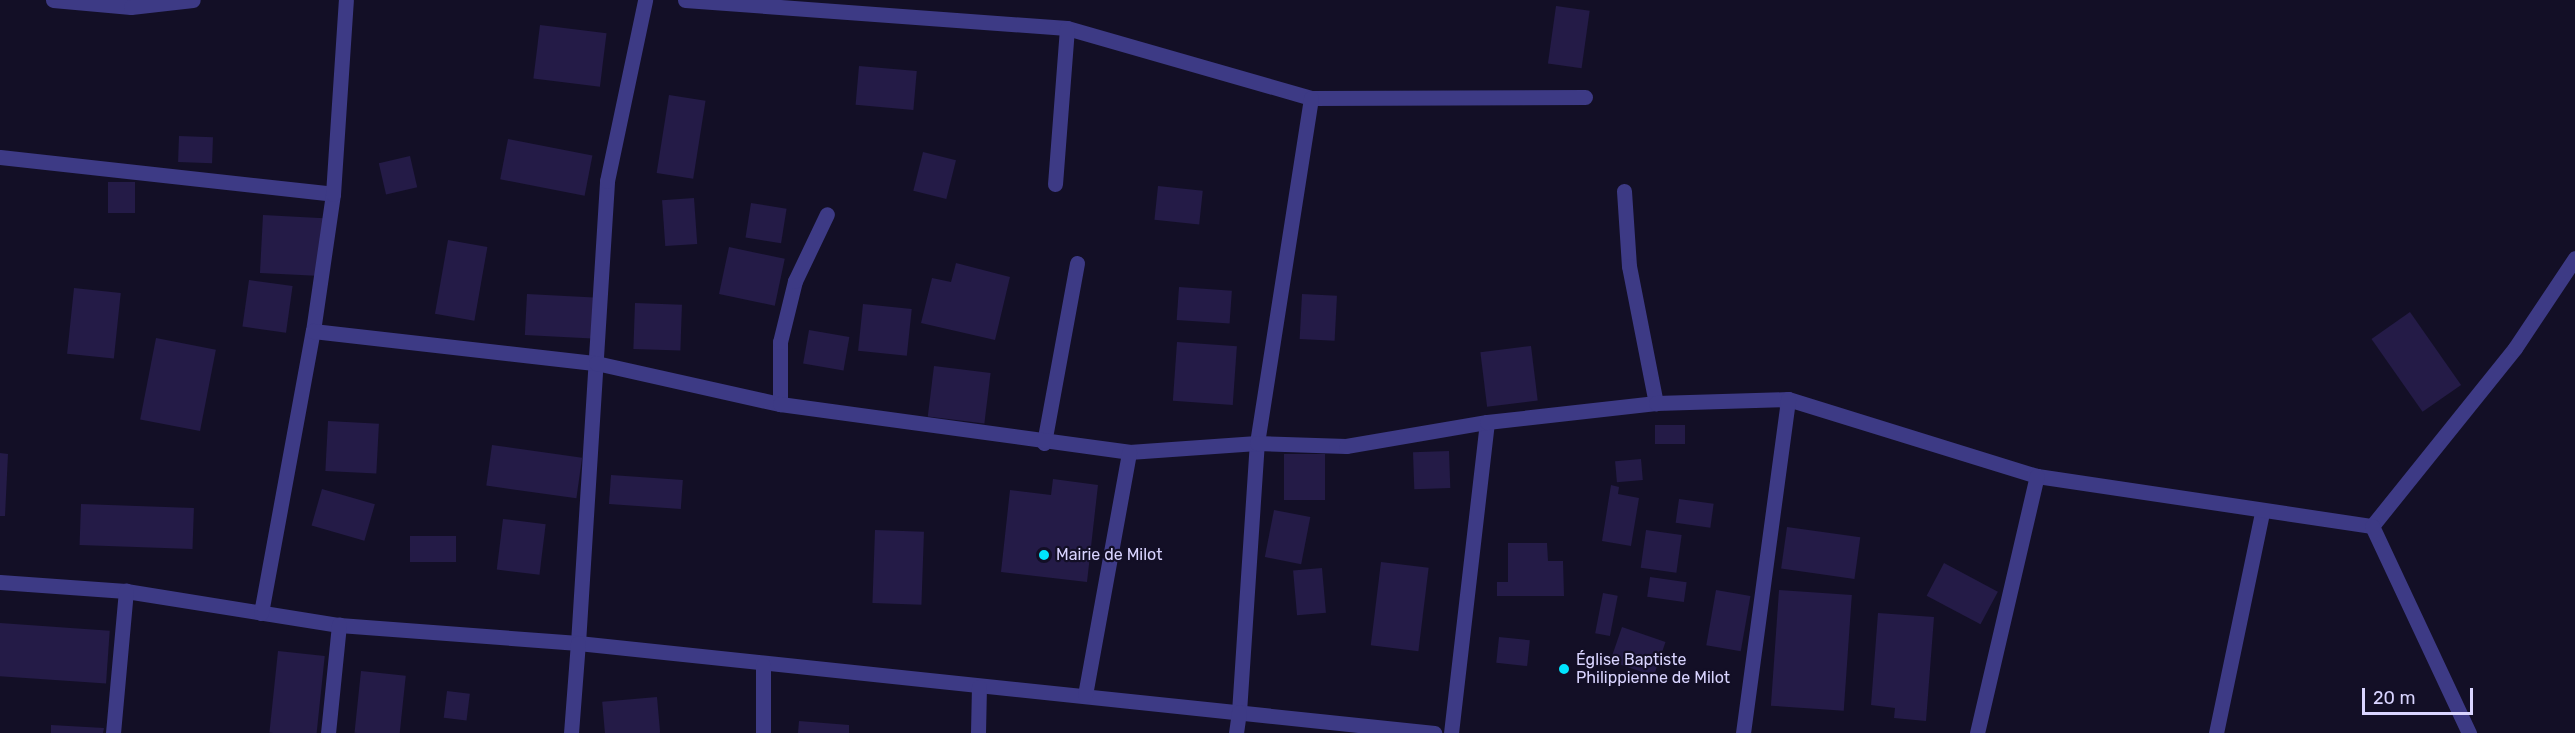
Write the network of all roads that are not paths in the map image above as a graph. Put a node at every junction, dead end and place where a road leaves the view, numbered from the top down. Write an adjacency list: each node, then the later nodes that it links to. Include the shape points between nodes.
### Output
1 (53, 0): 2 (street, via 131,7)
2 (193, 0)
3 (346, 0): 12 (street)
4 (645, 0): 17 (street, via 607,181)
5 (685, 0): 6 (street)
6 (1067, 28): 8 (street); 10 (street)
7 (1585, 97): 8 (street)
8 (1311, 98): 23 (street)
9 (0, 157): 12 (street)
10 (1055, 184)
11 (1624, 191): 19 (street, via 1629,266)
12 (333, 194): 16 (street)
13 (827, 214): 20 (street, via 795,281 780,342)
14 (2575, 258): 27 (street, via 2515,348)
15 (1077, 263): 22 (street)
16 (314, 331): 17 (street); 30 (street)
17 (596, 363): 20 (street); 32 (street)
18 (1788, 399): 19 (street); 25 (street); 45 (street)
19 (1656, 403): 21 (street)
20 (780, 404): 22 (street)
21 (1487, 423): 23 (street, via 1346,446); 44 (street)
22 (1044, 443): 24 (street)
23 (1257, 443): 24 (street); 36 (street)
24 (1129, 452): 35 (street)
25 (2037, 476): 26 (street); 46 (street)
26 (2262, 512): 27 (street); 47 (street)
27 (2372, 526): 48 (street)
28 (0, 582): 29 (street)
29 (126, 591): 30 (street); 37 (street)
30 (261, 613): 31 (street)
31 (339, 625): 32 (street); 38 (street)
32 (578, 643): 33 (street); 39 (street)
33 (763, 664): 34 (street); 40 (street)
34 (979, 687): 35 (street); 41 (street)
35 (1085, 695): 36 (street)
36 (1239, 712): 42 (street); 43 (street)
37 (113, 733)
38 (328, 733)
39 (571, 733)
40 (763, 733)
41 (978, 733)
42 (1236, 733)
43 (1434, 733)
44 (1451, 733)
45 (1743, 733)
46 (1977, 733)
47 (2216, 733)
48 (2469, 733)

